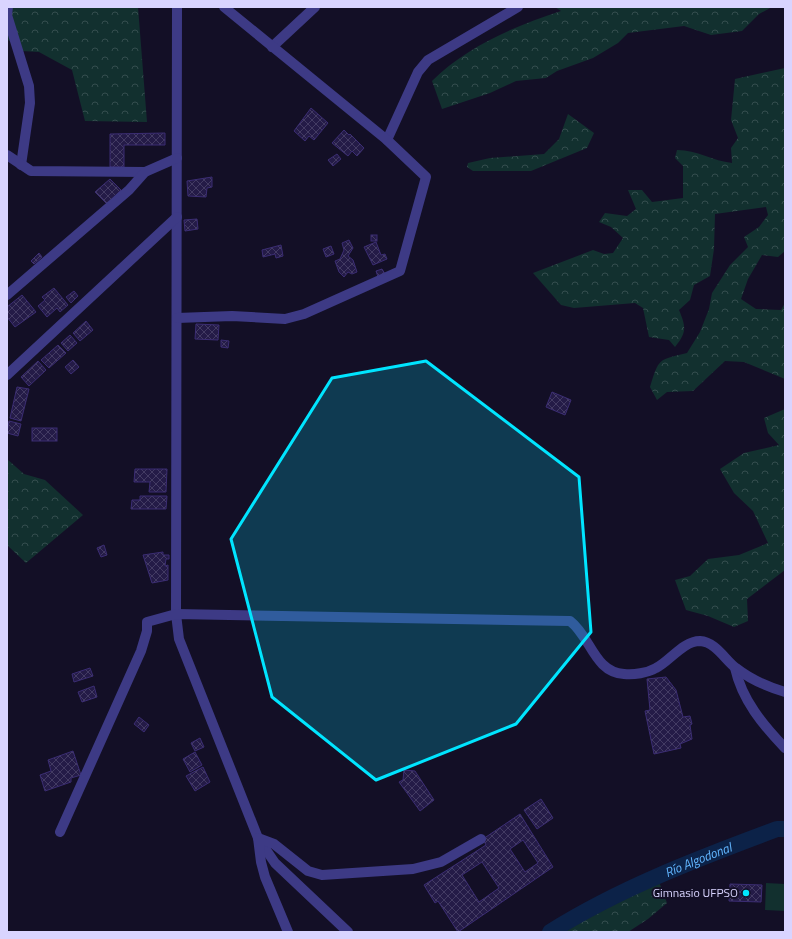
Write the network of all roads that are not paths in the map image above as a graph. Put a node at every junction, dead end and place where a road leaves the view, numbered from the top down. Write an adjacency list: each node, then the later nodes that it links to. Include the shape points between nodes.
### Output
1 (8, 7): 10 (street, via 8,15 29,86 30,103)
2 (177, 7): 9 (street)
3 (224, 7): 6 (street)
4 (315, 7): 6 (street)
5 (518, 7): 7 (street, via 428,60 418,72)
6 (272, 47): 7 (street)
7 (387, 140): 14 (street, via 426,177 400,271 304,314 284,319 232,316)
8 (7, 155): 10 (street)
9 (177, 158): 11 (street); 12 (street)
10 (21, 165): 11 (street, via 39,172)
11 (145, 172): 13 (street, via 129,190)
12 (177, 217): 14 (street); 15 (street)
13 (7, 295)
14 (177, 318): 16 (street)
15 (7, 375)
16 (176, 614): 17 (street, via 570,621 580,630 602,665 614,674 630,675 656,668 691,643 701,641 721,653); 20 (street, via 147,622 141,651); 21 (street, via 179,639)
17 (735, 668): 18 (street, via 767,686); 19 (street, via 742,692 751,708)
18 (785, 692)
19 (785, 748)
20 (60, 832)
21 (258, 838): 22 (street, via 274,844 308,871 322,875 413,869 441,862); 23 (street, via 265,878); 24 (street, via 275,863)
22 (481, 839)
23 (288, 932)
24 (348, 932)

